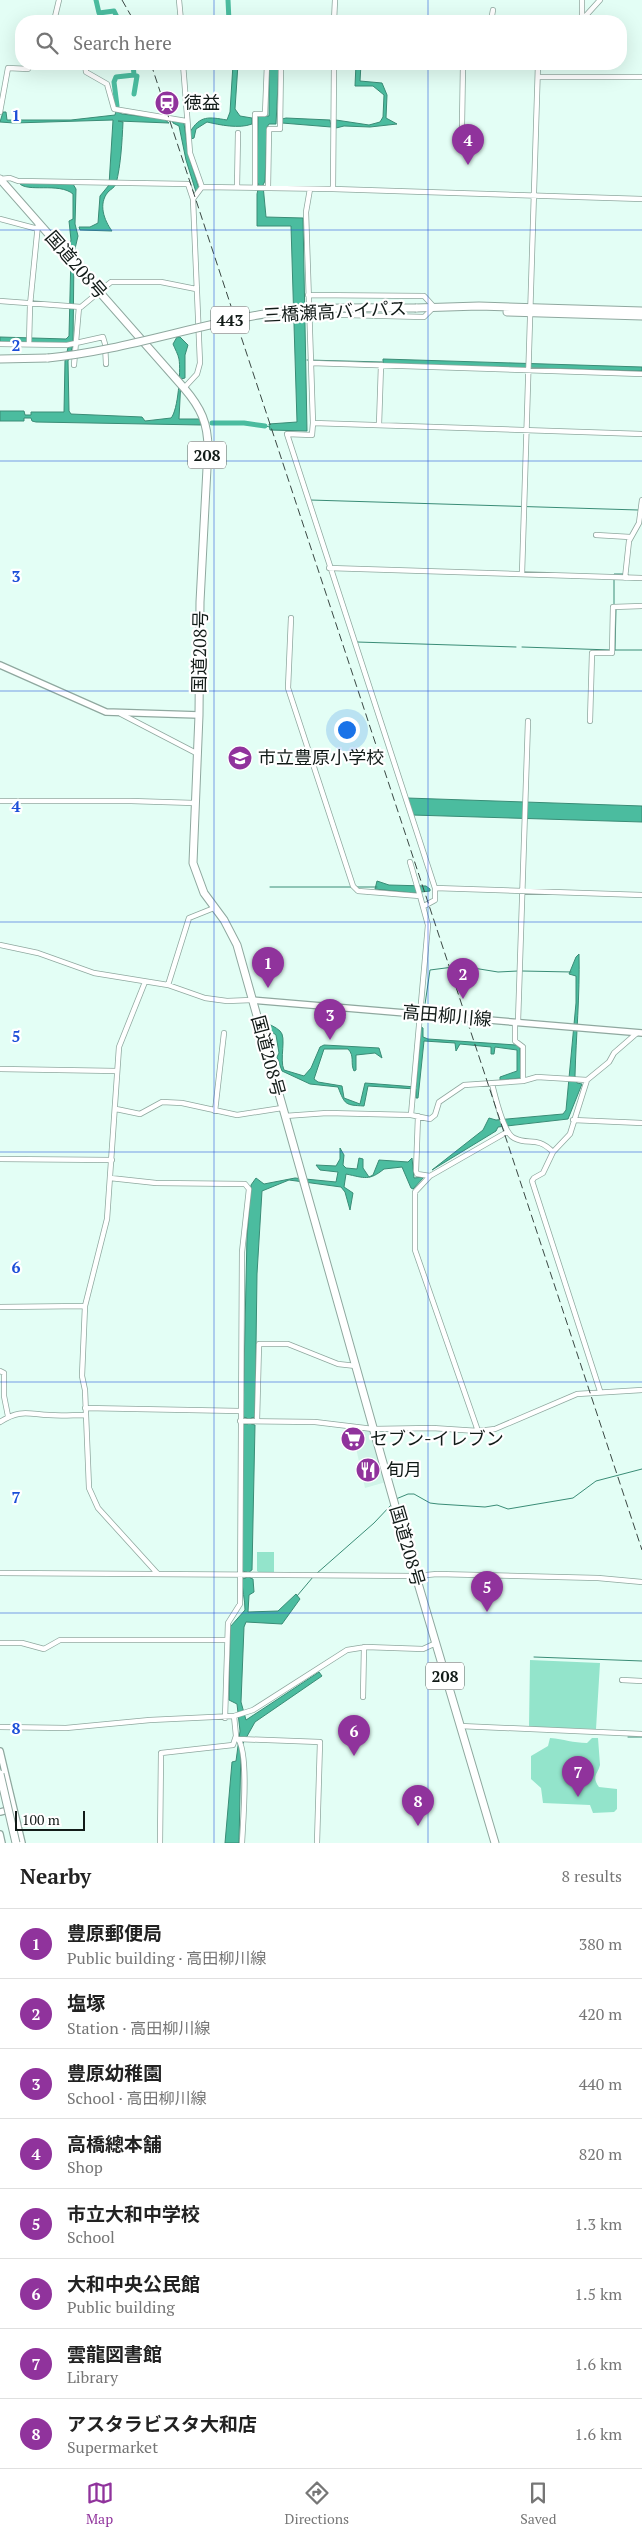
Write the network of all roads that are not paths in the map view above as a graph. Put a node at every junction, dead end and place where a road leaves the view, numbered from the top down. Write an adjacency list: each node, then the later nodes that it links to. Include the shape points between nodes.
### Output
1 (58, 0): 7 (street)
2 (179, 0): 8 (street)
3 (335, 0): 9 (street)
4 (582, 0): 11 (street)
5 (600, 0): 12 (street)
6 (493, 10): 10 (street)
7 (55, 15)
8 (180, 15)
9 (334, 15)
10 (492, 15)
11 (581, 15)
12 (586, 15)
13 (15, 68): 23 (street, via 8,68)
14 (86, 70): 24 (street, via 107,84 114,109)
15 (183, 70): 24 (street)
16 (267, 70): 30 (street, via 265,114 255,114)
17 (281, 70): 31 (street, via 280,128 269,129)
18 (334, 70): 33 (street)
19 (463, 70): 25 (street)
20 (538, 70): 21 (street)
21 (538, 77): 22 (street); 34 (street)
22 (642, 77)
23 (0, 112)
24 (186, 121): 28 (street, via 190,153)
25 (462, 125)
26 (238, 133): 29 (street)
27 (0, 179): 35 (street, via 188,184); 38 (highway, 国道208号 / 208)
28 (202, 187): 29 (street); 35 (street)
29 (237, 187): 30 (street)
30 (255, 187): 31 (street)
31 (266, 188): 32 (street)
32 (310, 189): 33 (street); 41 (street, via 306,212)
33 (333, 189): 34 (street)
34 (534, 195): 36 (street); 46 (street)
35 (193, 199): 39 (street)
36 (642, 199)
37 (0, 219): 38 (street)
38 (38, 226): 40 (highway, 国道208号 / 208); 43 (street)
39 (196, 289): 40 (street, via 162,282 111,282); 60 (street, via 200,363 197,374)
40 (100, 293): 45 (street); 60 (highway, 国道208号 / 208)
41 (308, 295): 44 (street, via 424,296); 48 (street)
42 (0, 301): 43 (street)
43 (30, 305): 45 (street); 52 (street)
44 (434, 307): 46 (highway, 三橋瀬高バイパス / 443); 48 (street, via 424,317); 53 (highway, 三橋瀬高バイパス / 443, bridge, via 266,314 218,322 108,350 48,358)
45 (79, 308): 50 (street)
46 (530, 310): 47 (highway, 三橋瀬高バイパス / 443); 49 (highway, 三橋瀬高バイパス / 443); 58 (street)
47 (642, 311)
48 (308, 314): 54 (street)
49 (642, 316)
50 (74, 343): 52 (street); 55 (street, via 102,337 106,344); 56 (street)
51 (0, 344): 52 (street)
52 (29, 344)
53 (0, 359)
54 (311, 363): 57 (street); 61 (street)
55 (106, 364)
56 (74, 365)
57 (381, 365): 58 (street); 62 (street)
58 (529, 370): 59 (street); 63 (street)
59 (642, 374)
60 (184, 388): 76 (highway, 国道208号 / 208, via 199,405 207,428)
61 (313, 423): 62 (street); 68 (street, via 312,435 287,434)
62 (379, 425): 63 (street)
63 (526, 430): 64 (street); 69 (street)
64 (642, 434)
65 (642, 500): 67 (street, via 639,522)
66 (596, 535): 67 (street)
67 (630, 537): 70 (street)
68 (329, 568): 69 (street); 83 (street)
69 (522, 574): 70 (street)
70 (625, 578): 71 (street)
71 (642, 578)
72 (642, 606): 78 (street, via 613,607 612,654 592,653)
73 (291, 618): 86 (street, via 288,688 353,886 358,891)
74 (0, 665): 75 (main road, via 94,708)
75 (120, 713): 76 (main road); 79 (street)
76 (199, 715): 79 (highway, 国道208号 / 208)
77 (528, 721): 84 (street)
78 (590, 722)
79 (198, 754): 81 (highway, 国道208号 / 208)
80 (0, 801): 81 (street)
81 (194, 808): 88 (highway, 国道208号 / 208, via 193,863 204,893)
82 (410, 862): 86 (street)
83 (435, 888): 84 (street); 87 (street, via 435,900)
84 (522, 891): 85 (street); 94 (street)
85 (642, 895)
86 (420, 896): 87 (street)
87 (424, 906): 93 (street, via 428,925)
88 (214, 908): 91 (street, via 190,918); 92 (highway, 国道208号 / 208, via 236,945)
89 (0, 945): 90 (street, via 38,953 94,973)
90 (145, 982): 91 (street); 98 (street, via 119,1047)
91 (168, 985): 92 (street, via 216,1000)
92 (252, 1000): 93 (main road, 高田柳川線); 102 (highway, 国道208号 / 208)
93 (420, 1015): 94 (main road, 高田柳川線); 105 (street)
94 (517, 1022): 95 (main road, 高田柳川線); 99 (street, via 515,1041 523,1048)
95 (640, 1033): 100 (street)
96 (224, 1034): 104 (street)
97 (0, 1069): 98 (street)
98 (117, 1071): 103 (street)
99 (523, 1080): 100 (street, via 537,1077); 101 (street)
100 (587, 1080): 108 (street)
101 (492, 1084): 107 (street, via 464,1085 439,1102 433,1118); 110 (street)
102 (282, 1108): 104 (street, via 249,1115); 106 (highway, 国道208号 / 208)
103 (116, 1109): 104 (street, via 140,1114 162,1102); 113 (street)
104 (215, 1111)
105 (411, 1115): 106 (street, via 327,1113); 107 (street)
106 (285, 1116): 118 (highway, 国道208号 / 208)
107 (418, 1116): 114 (street, via 416,1171)
108 (573, 1120): 109 (street); 111 (street, via 568,1138)
109 (642, 1123)
110 (507, 1132): 111 (street, via 514,1138 544,1143); 114 (street)
111 (553, 1152): 121 (street, via 543,1173 532,1181)
112 (0, 1159): 113 (street)
113 (112, 1160): 115 (street)
114 (430, 1176): 130 (street, via 415,1192 415,1250)
115 (110, 1178): 116 (street, via 107,1219); 123 (street, via 248,1186 242,1252)
116 (85, 1306): 117 (street); 122 (street, via 82,1376)
117 (0, 1307)
118 (356, 1366): 127 (street, via 338,1364 288,1344 259,1344); 129 (highway, 国道208号 / 208)
119 (0, 1370): 125 (street, via 4,1373)
120 (642, 1390): 121 (street)
121 (600, 1391): 130 (street, via 577,1394 496,1430)
122 (85, 1408): 123 (street); 124 (street)
123 (240, 1411): 126 (street)
124 (86, 1415): 125 (street, via 33,1412); 132 (street, via 91,1496)
125 (8, 1416): 128 (street)
126 (240, 1420): 127 (street); 133 (street)
127 (257, 1421): 129 (street, via 314,1422)
128 (0, 1422)
129 (373, 1429): 130 (street); 134 (highway, 国道208号 / 208)
130 (478, 1431)
131 (0, 1573): 132 (street)
132 (157, 1573): 133 (street)
133 (239, 1575): 134 (street); 136 (street, via 240,1604 228,1624)
134 (416, 1576): 135 (street, via 598,1578); 138 (highway, 国道208号 / 208)
135 (642, 1582)
136 (227, 1640): 137 (street, via 60,1640 44,1649 22,1643); 144 (street)
137 (0, 1643)
138 (436, 1644): 139 (street, via 423,1649); 145 (highway, 国道208号 / 208)
139 (364, 1647): 142 (street); 143 (street, via 339,1653 253,1710)
140 (622, 1680): 141 (street)
141 (642, 1680)
142 (363, 1697)
143 (234, 1716): 144 (street); 148 (street)
144 (225, 1718): 146 (street, via 150,1720 66,1728)
145 (460, 1726): 147 (street); 160 (highway, 国道208号 / 208)
146 (0, 1727)
147 (642, 1734)
148 (237, 1737): 157 (street, via 230,1746 162,1752); 158 (street, via 242,1744 244,1780); 159 (street, via 320,1742)
149 (0, 1751): 151 (main road)
150 (0, 1774): 155 (highway, bridge)
151 (15, 1808): 152 (main road); 156 (main road)
152 (0, 1812)
153 (0, 1834): 154 (main road)
154 (2, 1843)
155 (16, 1843)
156 (22, 1843)
157 (160, 1843)
158 (242, 1843)
159 (317, 1843)
160 (495, 1843)

